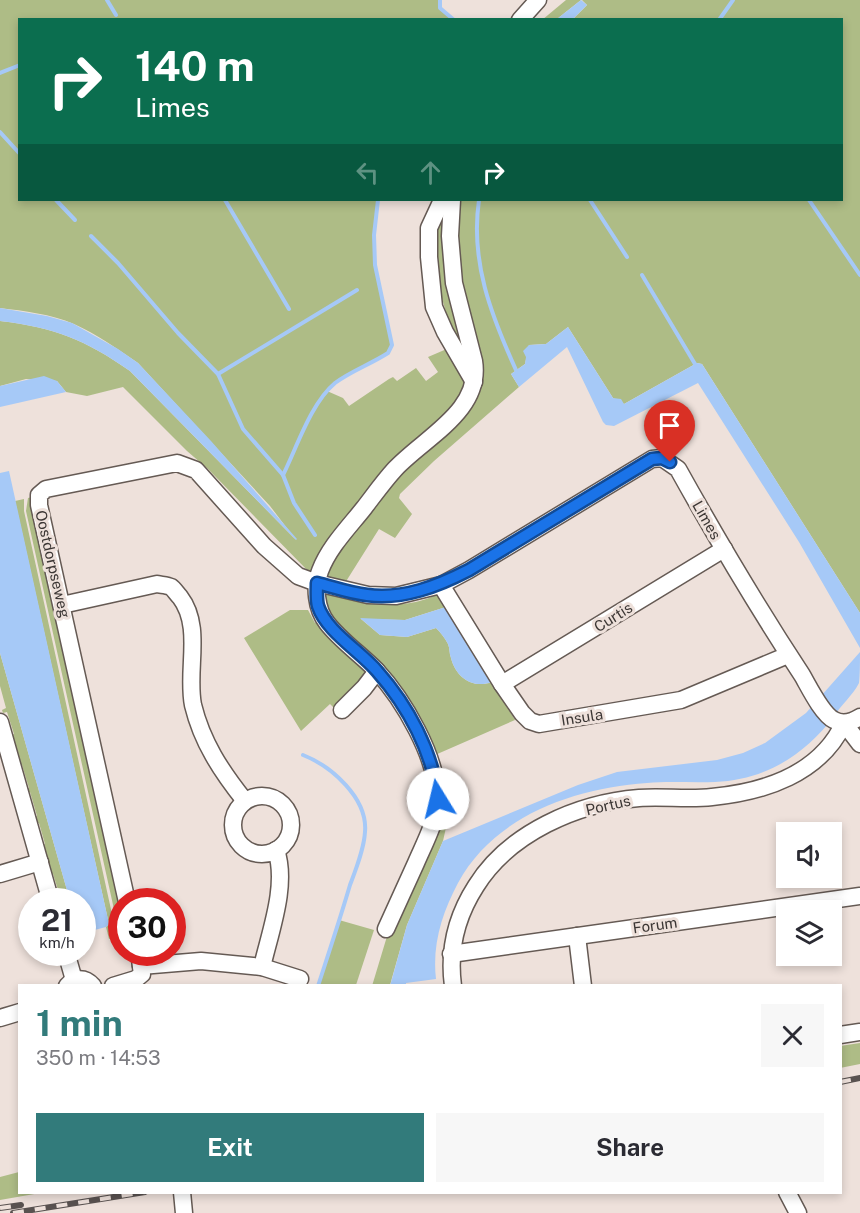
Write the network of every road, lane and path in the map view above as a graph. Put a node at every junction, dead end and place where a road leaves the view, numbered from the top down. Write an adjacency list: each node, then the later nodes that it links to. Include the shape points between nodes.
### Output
1 (531, 0): 3 (street)
2 (538, 0): 3 (street)
3 (521, 18)
4 (442, 201): 6 (street, via 429,228 434,307)
5 (452, 201): 6 (street, via 451,260 474,361)
6 (475, 382): 9 (street, via 461,410 395,469 334,545)
7 (724, 549): 10 (street, Limes, via 678,470 662,458 652,459); 12 (street, Limes); 14 (street, Curtis)
8 (298, 576): 9 (street, Limes); 11 (street, Oostdorpseweg, via 264,546 196,470 177,463 40,493 39,506)
9 (317, 583): 10 (street, Limes, via 368,595 396,596); 13 (street, via 318,605 326,622)
10 (441, 585): 14 (street, Insula)
11 (62, 605): 20 (street, via 158,584 172,588 186,605 193,635 193,703 204,739 222,773); 25 (street, Oostdorpseweg)
12 (788, 655): 14 (street, Insula, via 681,700 539,724 522,713); 16 (street, Limes, via 816,697)
13 (377, 671): 15 (street); 27 (street, via 423,742 438,799 433,826)
14 (502, 684)
15 (342, 710)
16 (846, 720): 19 (street, Limes); 29 (street, Portus, via 837,738 815,760 767,787 710,797 638,798 601,804 561,817 528,834 499,856 482,876 454,934)
17 (0, 722): 18 (street)
18 (3, 743): 22 (street)
19 (860, 744)
20 (245, 801): 21 (street, via 234,816 238,841 257,853); 21 (street, via 268,796 288,812 288,837)
21 (276, 850): 33 (street, via 281,879)
22 (40, 862): 23 (street); 24 (street)
23 (0, 874)
24 (47, 888)
25 (125, 888)
26 (860, 896): 28 (street, Forum)
27 (386, 929)
28 (577, 936): 29 (street, Forum); 39 (street)
29 (451, 954): 38 (street, Portus)
30 (186, 961): 33 (street)
31 (68, 966): 35 (street)
32 (141, 966): 37 (street, via 142,974)
33 (262, 967): 34 (street)
34 (300, 979)
35 (70, 983): 36 (street, via 82,979)
36 (90, 984)
37 (120, 984)
38 (453, 984)
39 (583, 984)
40 (18, 1013): 41 (street)
41 (0, 1018)
42 (860, 1032): 43 (street)
43 (842, 1035)
44 (182, 1194): 46 (street)
45 (788, 1194): 47 (street)
46 (184, 1213)
47 (798, 1213)

